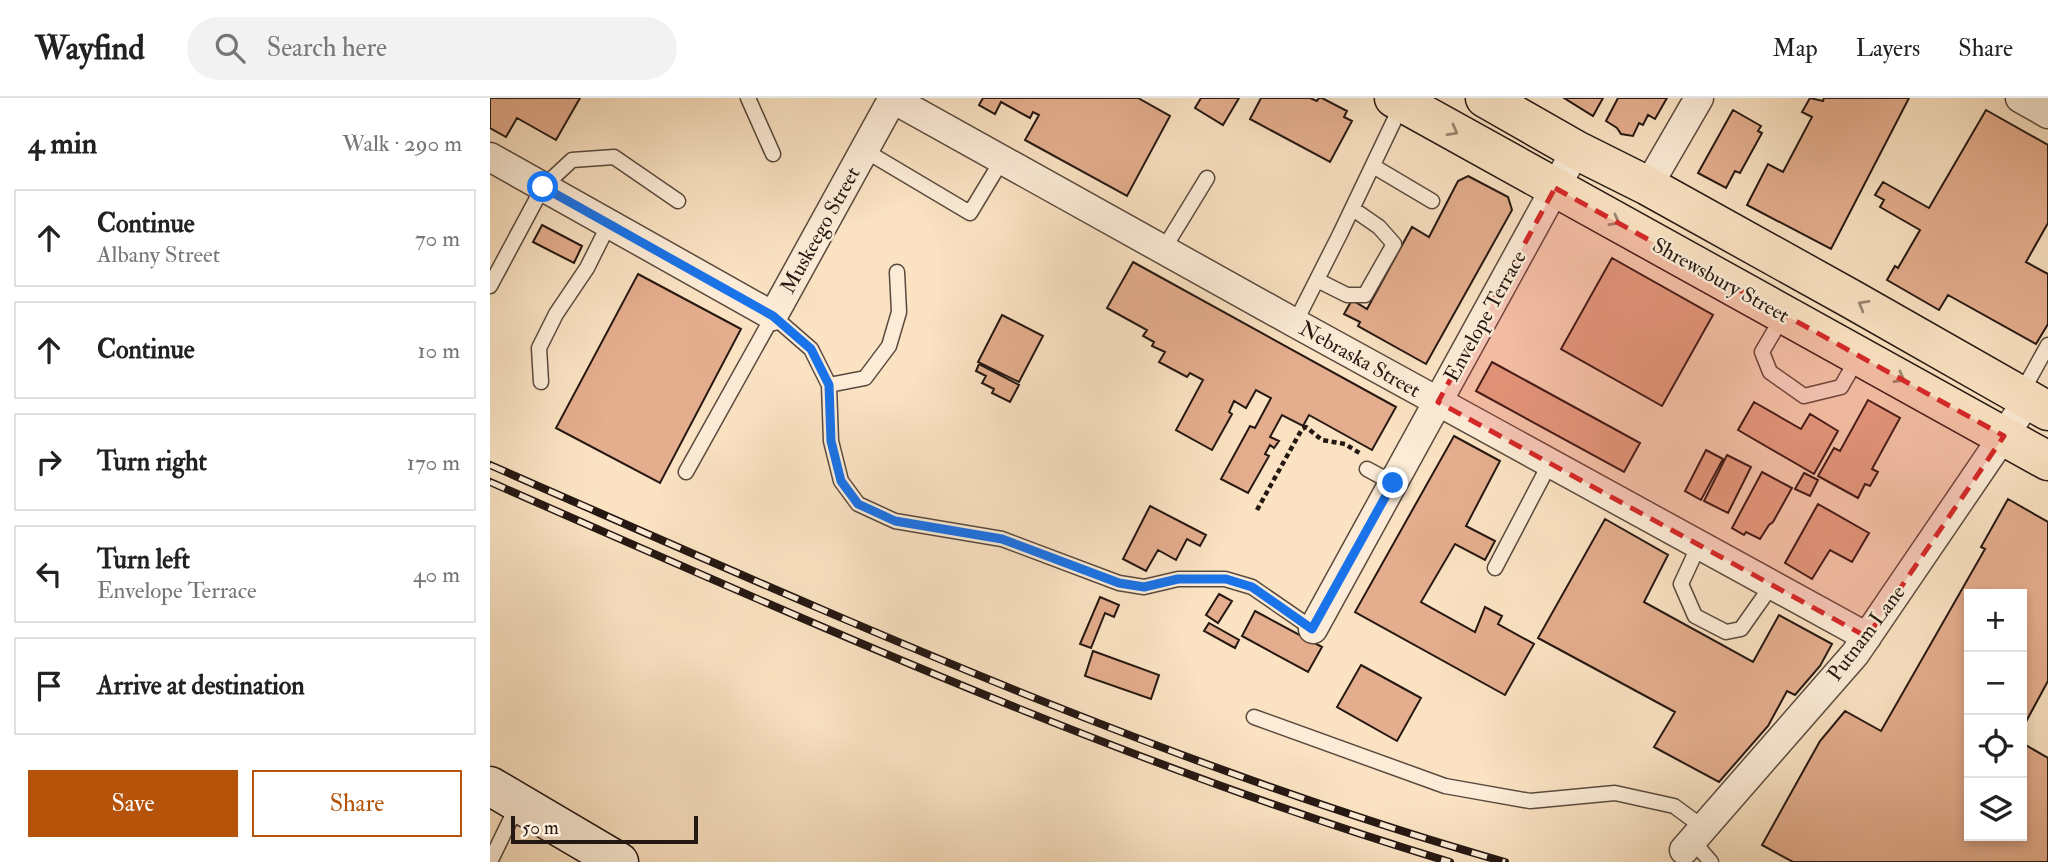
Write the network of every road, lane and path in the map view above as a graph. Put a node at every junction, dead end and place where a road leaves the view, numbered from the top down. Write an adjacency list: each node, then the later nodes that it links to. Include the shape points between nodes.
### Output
1 (748, 98): 10 (lane)
2 (892, 98): 8 (street, Muskeego Street); 12 (street, Nebraska Street)
3 (1485, 98): 9 (main road)
4 (1699, 98): 15 (street)
5 (2020, 98): 7 (street)
6 (1398, 101): 13 (lane); 17 (main road, Shrewsbury Street, one-way to 17)
7 (2048, 114)
8 (864, 149): 12 (lane, via 970,213); 27 (street, Muskeego Street)
9 (1576, 150): 15 (main road); 17 (street, Envelope Terrace)
10 (773, 155)
11 (490, 157): 16 (street)
12 (1002, 160): 22 (street, Nebraska Street)
13 (1373, 166): 19 (lane); 20 (lane)
14 (1208, 178): 22 (lane)
15 (1647, 186): 34 (main road, one-way to 15)
16 (543, 187): 18 (lane, via 572,160 614,157); 21 (street); 25 (lane)
17 (1555, 188): 26 (main road, Shrewsbury Street, one-way to 26); 33 (street, Envelope Terrace)
18 (678, 201)
19 (1433, 201)
20 (1353, 209): 24 (lane); 24 (lane, via 1394,244 1365,295 1348,295)
21 (609, 224): 27 (street); 31 (lane, via 539,348)
22 (1163, 250): 28 (street, Nebraska Street)
23 (897, 272): 32 (lane, via 899,312 889,346 865,378)
24 (1317, 280): 28 (lane)
25 (490, 286)
26 (1784, 314): 30 (main road, Shrewsbury Street); 30 (lane, via 1762,352 1770,372 1804,396 1841,387)
27 (773, 316): 32 (lane, via 811,349); 39 (lane, Muskeego Street)
28 (1295, 323): 33 (street, Nebraska Street)
29 (2048, 345): 34 (lane)
30 (1859, 355): 35 (main road, Shrewsbury Street, one-way to 35)
31 (541, 382)
32 (829, 385): 45 (lane, via 837,468 858,504 895,521 1002,539 1119,583 1144,587 1178,579 1226,579 1252,587)
33 (1438, 402): 37 (street, Nebraska Street); 40 (street, Envelope Terrace)
34 (2032, 402): 35 (street, Putnam Lane)
35 (2004, 436): 36 (main road, Shrewsbury Street); 46 (street, Putnam Lane)
36 (2048, 461)
37 (1550, 463): 42 (street, Nebraska Street); 43 (lane)
38 (1367, 464): 40 (lane); 41 (path, via 1345,444 1322,440 1306,427)
39 (686, 471)
40 (1393, 483): 45 (street, Envelope Terrace)
41 (1257, 510)
42 (1699, 545): 44 (street, Nebraska Street); 44 (lane, via 1681,584 1695,616 1726,632 1741,629)
43 (1495, 568)
44 (1772, 585): 46 (street, Nebraska Street)
45 (1312, 629)
46 (1867, 637): 49 (street, Putnam Lane)
47 (1254, 717): 49 (lane, via 1445,786 1530,802 1615,793 1674,807)
48 (504, 795): 50 (lane); 51 (main road)
49 (1693, 839): 52 (lane)
50 (491, 860)
51 (619, 862)
52 (1711, 862)

